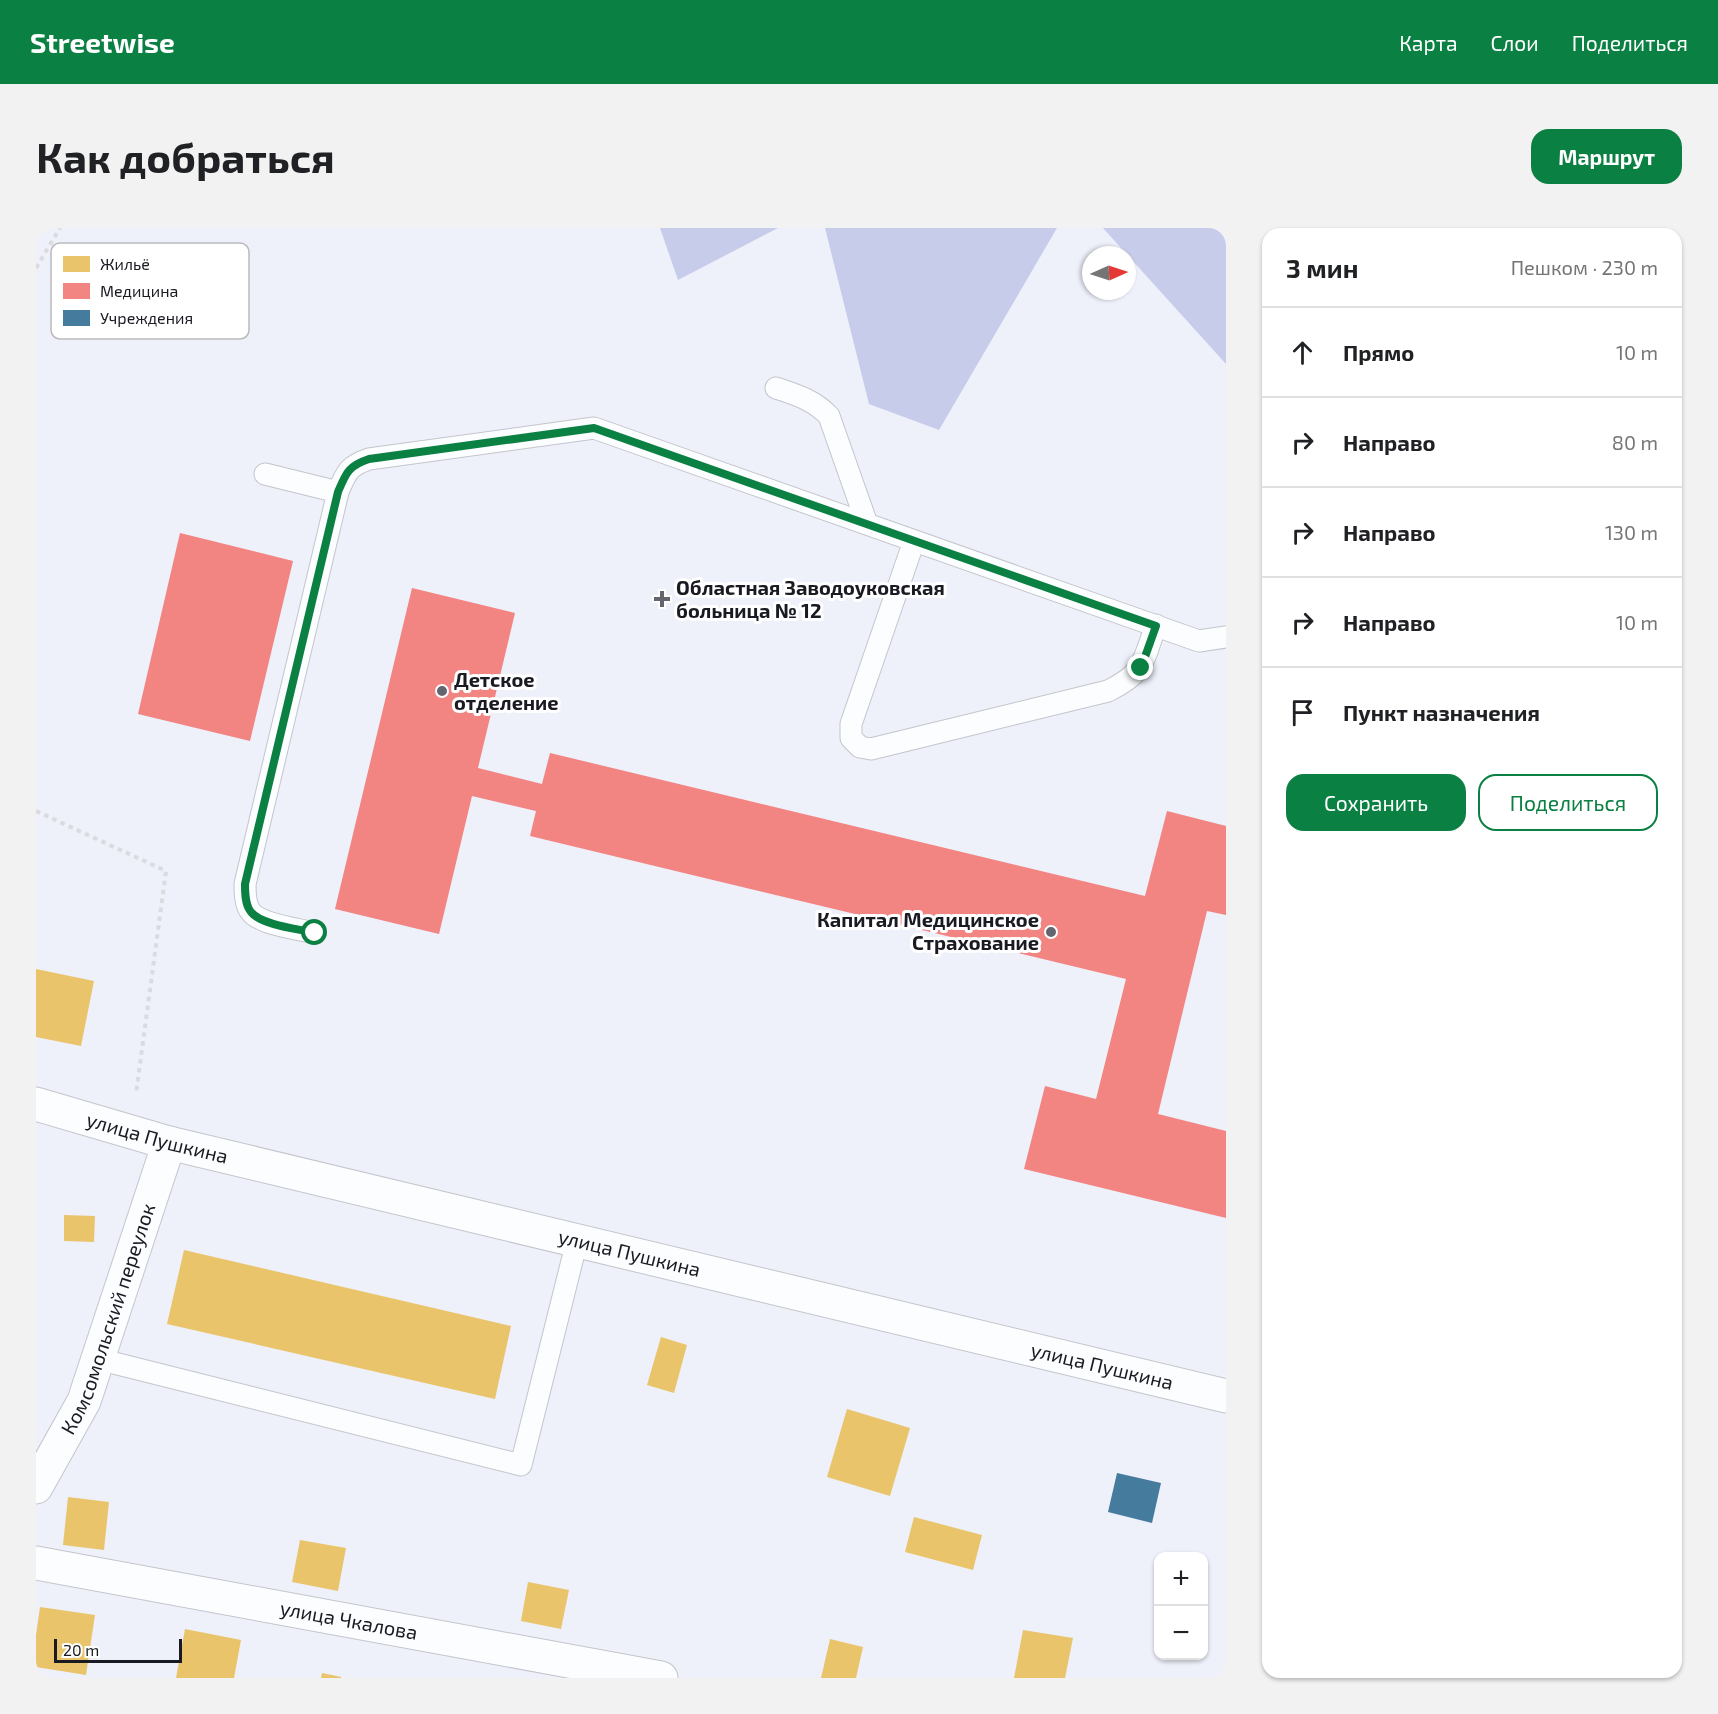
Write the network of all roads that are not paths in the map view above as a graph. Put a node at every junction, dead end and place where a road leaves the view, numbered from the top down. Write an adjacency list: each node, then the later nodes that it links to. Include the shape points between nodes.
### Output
1 (776, 388): 4 (lane, via 809,399 830,416)
2 (265, 474): 3 (lane)
3 (338, 492): 4 (lane, via 346,472 369,459 594,428); 8 (lane, via 245,884 250,912 261,920)
4 (867, 524): 5 (lane)
5 (914, 541): 6 (lane); 6 (lane, via 850,724 851,738 860,747 871,748 1108,690 1141,668)
6 (1156, 626): 7 (lane, via 1199,640)
7 (1226, 637)
8 (315, 933)
9 (36, 1104): 10 (street, улица Пушкина)
10 (169, 1143): 11 (street, улица Пушкина); 12 (street, Комсомольский переулок)
11 (577, 1241): 12 (lane, via 521,1465); 13 (street, улица Пушкина)
12 (98, 1359): 14 (street, Комсомольский переулок, via 84,1401)
13 (1226, 1396)
14 (36, 1486)
15 (36, 1563): 16 (street, улица Чкалова)
16 (661, 1678)

